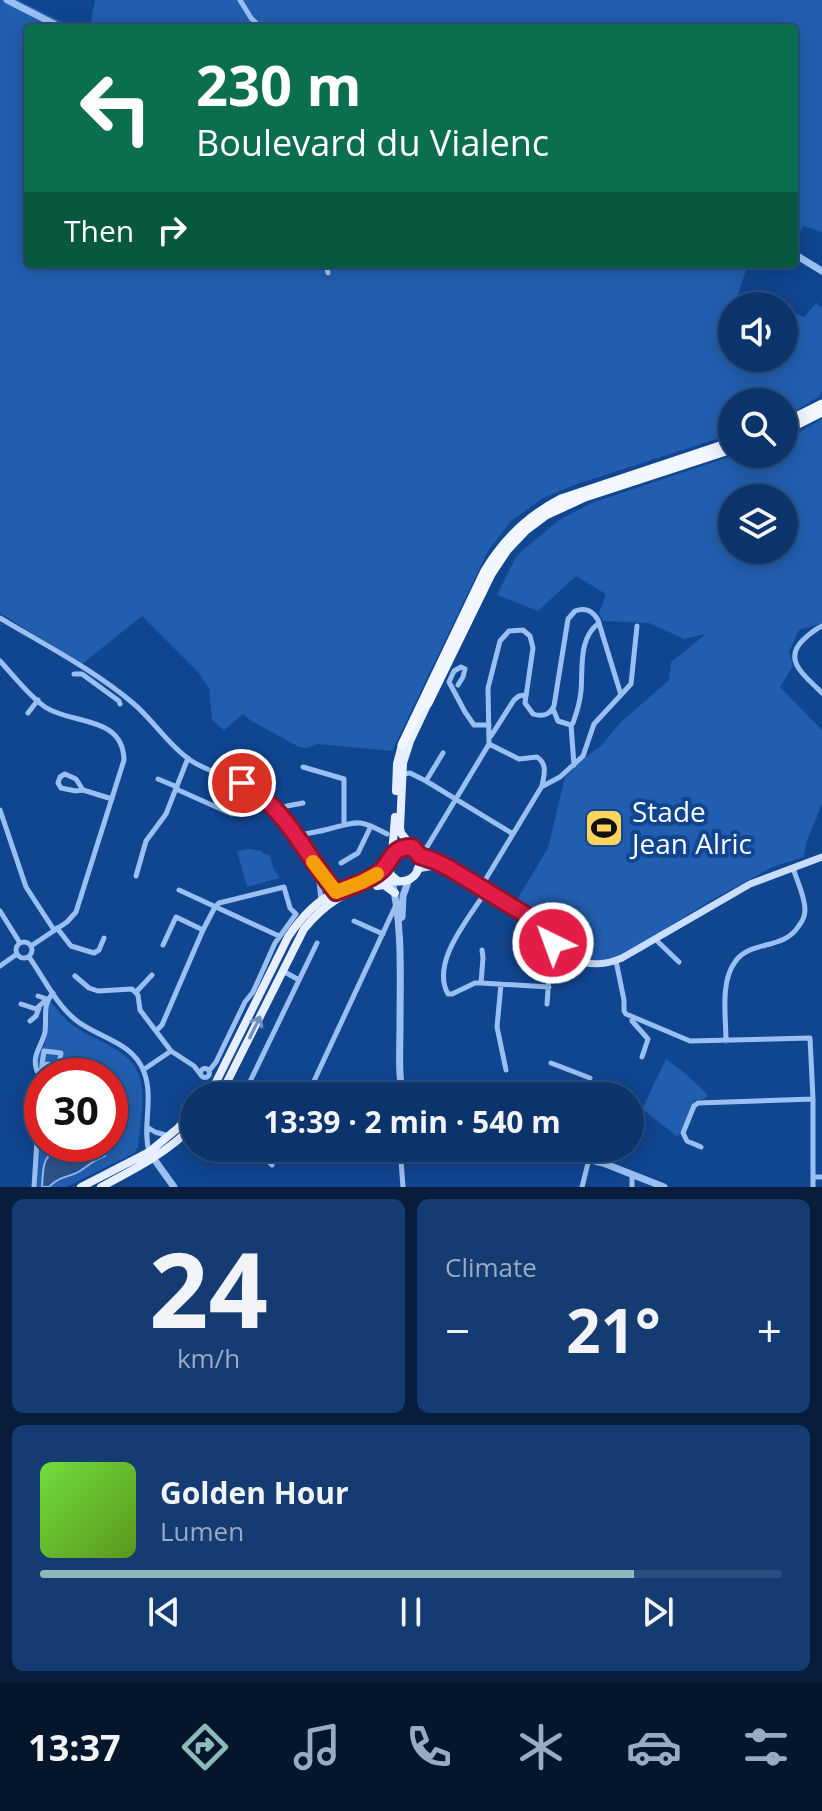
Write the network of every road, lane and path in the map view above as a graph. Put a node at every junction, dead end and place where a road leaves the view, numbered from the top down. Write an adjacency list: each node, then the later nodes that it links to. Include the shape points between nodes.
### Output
1 (7, 0): 3 (street)
2 (240, 0): 4 (street)
3 (54, 24)
4 (257, 24)
5 (798, 256): 7 (street)
6 (327, 268): 8 (street)
7 (822, 271)
8 (328, 273)
9 (822, 404): 11 (highway)
10 (822, 412): 12 (highway)
11 (798, 416)
12 (798, 424)
13 (718, 447): 34 (highway, via 561,499 519,527 485,571)
14 (718, 454): 27 (highway, via 576,501 526,530 491,574)
15 (0, 618): 22 (street)
16 (599, 623): 25 (street); 29 (street, via 582,609 568,619); 32 (street, via 585,644 579,704)
17 (637, 626): 25 (street, via 633,679)
18 (822, 626): 23 (street, via 797,647 794,658)
19 (0, 661): 26 (street)
20 (74, 674): 22 (street)
21 (458, 685): 31 (street, via 465,669 461,667 449,682 474,725)
22 (112, 691): 28 (street); 36 (street, via 135,704)
23 (822, 693)
24 (525, 695): 29 (street, via 526,708 533,714); 31 (street, via 533,644 526,633 514,629 500,641 489,682); 33 (street, via 514,700)
25 (621, 695): 37 (street, via 594,724 586,751)
26 (38, 700): 30 (street); 45 (street, via 54,711 103,726 118,738 124,760)
27 (428, 703): 39 (main road)
28 (120, 704)
29 (553, 709): 32 (street, via 558,721)
30 (28, 713)
31 (489, 725): 33 (street)
32 (571, 725): 37 (street)
33 (490, 741): 42 (street, via 514,757 539,758 545,768); 46 (street)
34 (402, 745): 58 (main road)
35 (443, 753): 41 (street)
36 (188, 758): 43 (street); 49 (street, via 252,788)
37 (574, 765): 42 (street)
38 (303, 767): 51 (street, via 344,779)
39 (402, 774): 41 (street); 56 (main road, via 401,833)
40 (158, 779): 43 (street)
41 (426, 781): 46 (street)
42 (542, 786): 54 (street)
43 (177, 788): 50 (street); 64 (street, via 146,841)
44 (83, 790): 44 (street, via 73,777 60,777 61,788); 45 (street)
45 (112, 799): 81 (street, via 78,906)
46 (456, 800): 54 (street); 56 (street, via 427,847)
47 (303, 803): 49 (street)
48 (0, 810): 81 (street, via 26,887)
49 (276, 811): 55 (street)
50 (232, 814)
51 (344, 824): 52 (street); 55 (street)
52 (371, 826): 53 (street); 59 (street, via 358,853)
53 (387, 834)
54 (513, 834): 68 (street)
55 (296, 836): 63 (street)
56 (416, 852): 58 (main road, via 399,849); 61 (main road); 62 (main road)
57 (822, 857): 60 (main road)
58 (390, 859): 65 (main road); 70 (main road, via 376,875)
59 (341, 863)
60 (793, 867): 86 (main road, via 750,884); 118 (street, via 803,919 781,942 750,950 732,966)
61 (449, 868): 62 (main road); 68 (main road)
62 (417, 869): 66 (main road)
63 (318, 871): 70 (street); 72 (street)
64 (136, 876)
65 (394, 879): 66 (main road); 67 (main road); 71 (street)
66 (409, 879): 78 (street)
67 (365, 887): 71 (main road, via 384,885); 98 (main road, via 331,901 316,914)
68 (484, 889): 87 (main road, via 534,920); 103 (street, via 444,962 448,994)
69 (179, 890): 74 (street)
70 (336, 892): 72 (main road)
71 (395, 893): 73 (street)
72 (321, 900): 75 (main road)
73 (397, 903): 78 (street); 80 (street)
74 (215, 907): 77 (street, via 284,887); 82 (street); 84 (street)
75 (312, 907): 77 (street); 108 (main road, via 288,937)
76 (0, 911): 88 (street)
77 (296, 914): 84 (street)
78 (400, 919): 80 (street); 132 (street)
79 (354, 921): 83 (street)
80 (387, 926): 83 (street)
81 (56, 929): 85 (street, via 77,949 96,953); 91 (street)
82 (203, 930): 90 (street, via 176,917); 117 (street)
83 (383, 934): 131 (street)
84 (279, 936): 99 (street)
85 (104, 938)
86 (655, 939): 95 (main road); 96 (street)
87 (555, 941): 95 (main road, via 575,959); 105 (street)
88 (20, 943): 91 (street); 93 (street)
89 (317, 943): 102 (street)
90 (163, 945)
91 (31, 946): 94 (street)
92 (482, 950): 103 (street)
93 (17, 954): 94 (street); 97 (street)
94 (29, 957): 107 (street)
95 (616, 961): 114 (street, via 624,1011)
96 (679, 962)
97 (0, 966)
98 (283, 971): 102 (street); 129 (main road, one-way to 98)
99 (261, 974): 108 (street); 125 (street)
100 (152, 975): 106 (street)
101 (75, 976): 106 (street, via 98,991)
102 (299, 980): 130 (street)
103 (481, 983): 104 (street)
104 (501, 984): 105 (street); 126 (street, via 497,1027)
105 (549, 987): 112 (street)
106 (136, 992): 117 (street, via 140,1010)
107 (53, 993): 110 (street); 124 (street, via 77,1022 125,1048)
108 (257, 995): 128 (main road)
109 (38, 996): 110 (street)
110 (47, 999): 113 (street); 116 (street)
111 (21, 1004): 113 (street)
112 (547, 1004)
113 (38, 1009): 115 (street); 116 (street)
114 (632, 1017): 118 (street, via 690,1041); 120 (street, via 648,1039)
115 (30, 1021)
116 (44, 1022): 121 (street)
117 (157, 1030): 119 (street)
118 (726, 1041): 133 (street, via 810,1038)
119 (171, 1051): 122 (street); 124 (street)
120 (642, 1057)
121 (35, 1058)
122 (182, 1058): 125 (street); 125 (street, via 201,1075 208,1077)
123 (551, 1063): 127 (street)
124 (143, 1070): 135 (street)
125 (207, 1070)
126 (506, 1070)
127 (590, 1078)
128 (216, 1082)
129 (228, 1082)
130 (250, 1082)
131 (314, 1082)
132 (400, 1082)
133 (813, 1099): 138 (street, via 698,1103 683,1133); 147 (street)
134 (180, 1126): 136 (main road)
135 (147, 1127): 136 (street); 139 (street)
136 (170, 1136): 139 (main road)
137 (180, 1138): 139 (main road)
138 (701, 1147)
139 (152, 1156): 150 (main road); 151 (main road); 152 (street)
140 (36, 1162): 149 (street)
141 (269, 1162): 145 (street)
142 (401, 1162): 153 (street)
143 (588, 1162): 154 (street)
144 (598, 1162): 146 (street)
145 (272, 1165)
146 (632, 1174): 155 (street); 156 (street)
147 (813, 1177): 148 (street); 157 (street)
148 (822, 1177)
149 (34, 1187)
150 (81, 1187)
151 (101, 1187)
152 (174, 1187)
153 (403, 1187)
154 (582, 1187)
155 (632, 1187)
156 (664, 1187)
157 (813, 1187)

